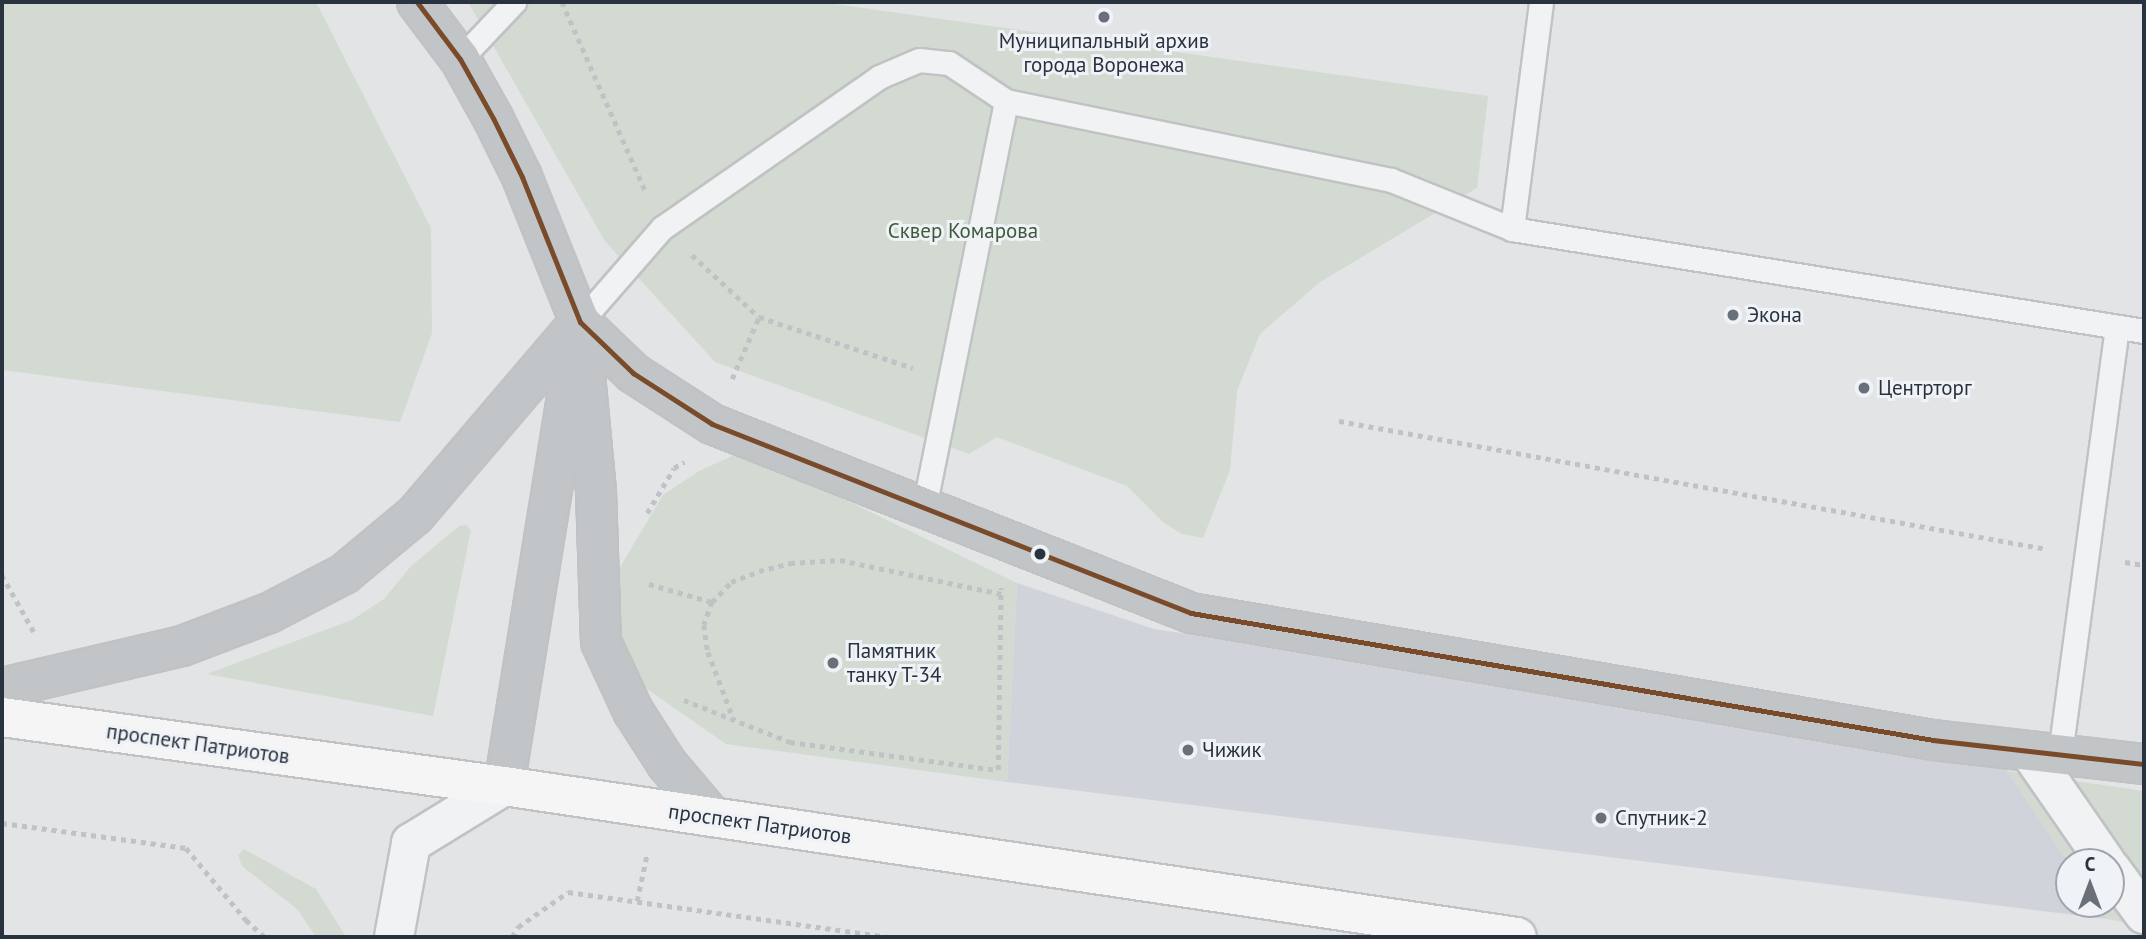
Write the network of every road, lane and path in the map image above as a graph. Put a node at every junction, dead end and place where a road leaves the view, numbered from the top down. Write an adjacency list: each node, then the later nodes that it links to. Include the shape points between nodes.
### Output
1 (417, 2): 5 (street)
2 (514, 2): 5 (lane)
3 (562, 2): 7 (path)
4 (1541, 2): 8 (lane)
5 (460, 59): 10 (street, via 523,177)
6 (1006, 101): 7 (lane, via 949,63 919,60 879,76); 8 (lane, via 1391,180); 13 (lane)
7 (662, 228): 9 (path); 10 (lane)
8 (1512, 229): 11 (lane)
9 (759, 317): 13 (path); 15 (path)
10 (580, 322): 15 (street, via 633,373); 25 (street, via 415,515 344,574 269,613 182,646); 30 (street, via 596,492 601,642 633,711); 32 (street)
11 (2117, 327): 12 (lane); 18 (lane)
12 (2144, 331)
13 (949, 380): 16 (lane)
14 (1339, 421): 18 (path)
15 (712, 424): 16 (street); 17 (path, via 698,453 674,468)
16 (924, 508): 29 (street, via 1191,613 1933,740)
17 (646, 515)
18 (2087, 556): 19 (path); 29 (lane)
19 (2144, 565)
20 (2, 575): 25 (path)
21 (636, 580): 24 (path)
22 (1002, 582): 23 (path)
23 (1001, 594): 24 (path, via 840,560 790,563 759,571 731,582); 28 (path, via 998,770 790,742)
24 (712, 602): 28 (path, via 704,625 708,652)
25 (58, 676): 26 (street)
26 (2, 688)
27 (2, 717): 32 (highway, проспект Патриотов)
28 (734, 720): 30 (path, via 681,698)
29 (2045, 753): 31 (street); 36 (street)
30 (667, 764): 34 (street)
31 (2144, 764)
32 (504, 786): 33 (highway, проспект Патриотов); 41 (street, via 411,844)
33 (656, 810): 34 (highway, проспект Патриотов); 38 (path)
34 (712, 817): 44 (highway, проспект Патриотов)
35 (2, 823): 40 (path, via 186,848)
36 (2098, 848)
37 (2125, 888): 39 (street)
38 (637, 901): 42 (path, via 568,892 518,927); 43 (path)
39 (2144, 914)
40 (265, 937)
41 (394, 937)
42 (512, 937)
43 (887, 937)
44 (1517, 937)

